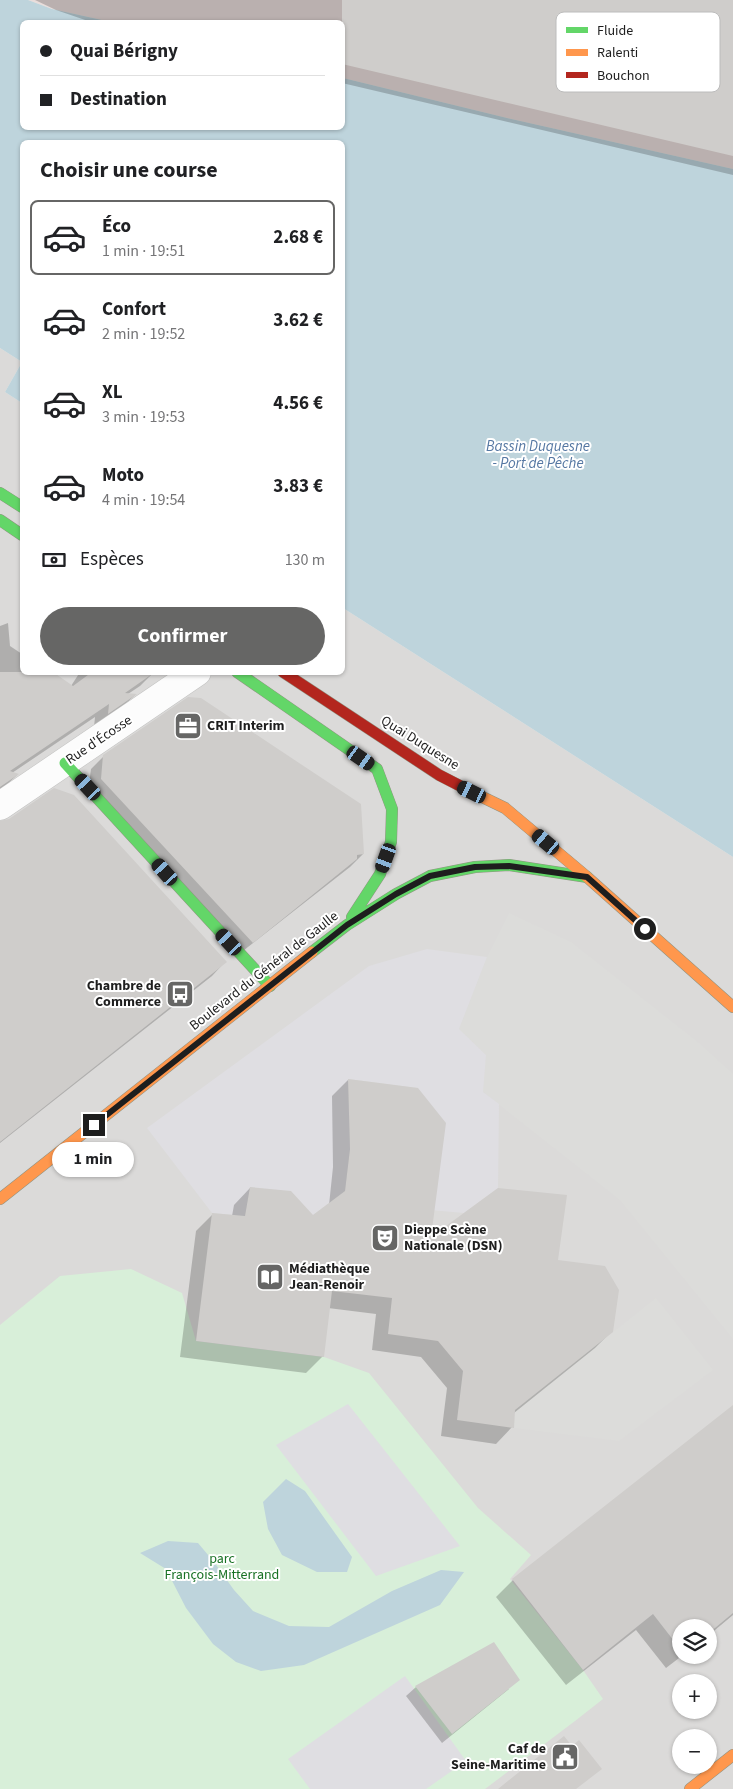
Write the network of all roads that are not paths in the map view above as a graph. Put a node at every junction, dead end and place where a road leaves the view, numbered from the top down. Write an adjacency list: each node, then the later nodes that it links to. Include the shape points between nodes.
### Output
1 (0, 493): 2 (main road)
2 (20, 506)
3 (0, 520): 4 (main road)
4 (20, 534)
5 (193, 675): 8 (street, Rue d'Écosse)
6 (241, 675): 11 (main road, via 377,769 392,809 391,842 380,874)
7 (288, 675): 10 (main road, Quai Duquesne, via 439,775 505,808)
8 (65, 763): 9 (street, Rue d'Écosse); 12 (main road)
9 (0, 806)
10 (587, 877): 11 (main road, Boulevard du Général de Gaulle, via 509,866 466,868 430,876); 13 (main road, Quai Duquesne)
11 (347, 925): 12 (main road, Boulevard du Général de Gaulle)
12 (270, 986): 14 (main road, Boulevard du Général de Gaulle)
13 (733, 1007)
14 (0, 1199)
15 (733, 1755): 16 (main road)
16 (690, 1789)

